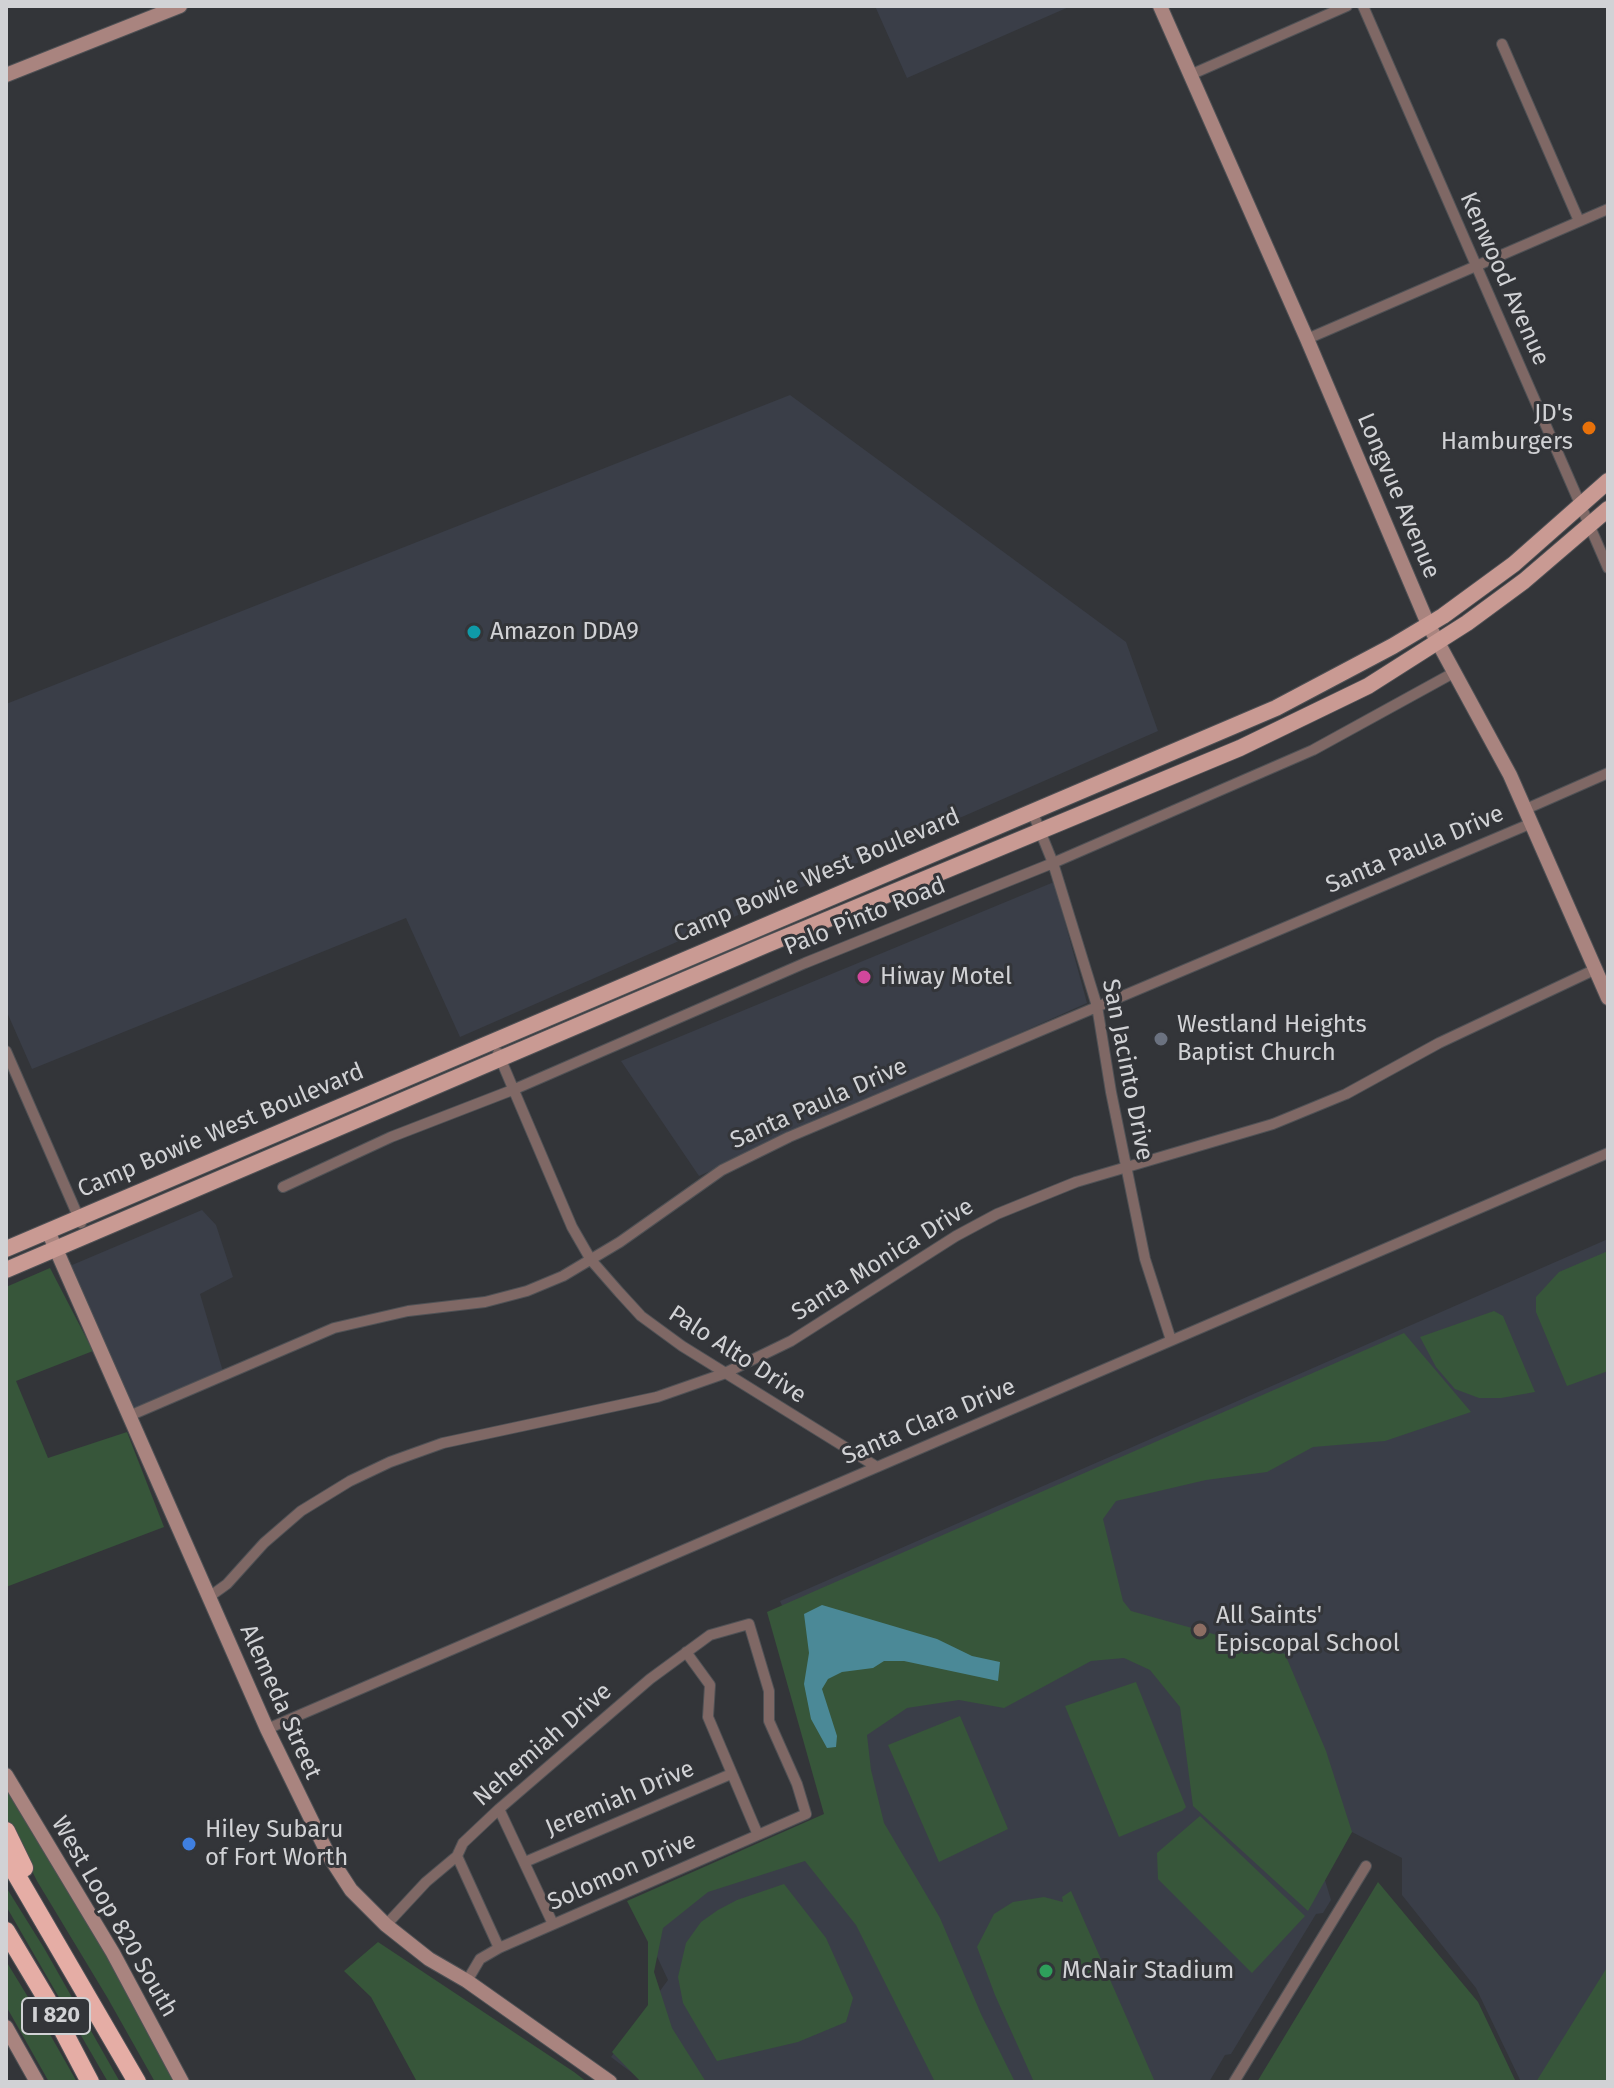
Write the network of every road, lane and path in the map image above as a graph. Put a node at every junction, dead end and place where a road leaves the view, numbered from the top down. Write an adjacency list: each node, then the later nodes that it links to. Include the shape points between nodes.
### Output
1 (180, 6): 6 (main road)
2 (1160, 6): 7 (main road, Longvue Avenue)
3 (1347, 6): 7 (street)
4 (1363, 6): 10 (street, Kenwood Avenue)
5 (1502, 44): 9 (street)
6 (6, 75)
7 (1190, 75): 11 (main road, Longvue Avenue)
8 (1608, 209): 9 (street)
9 (1579, 221): 10 (street)
10 (1476, 266): 11 (street); 13 (street, Kenwood Avenue)
11 (1307, 339): 17 (main road, Longvue Avenue)
12 (1608, 481): 13 (main road, Camp Bowie West Boulevard)
13 (1581, 507): 15 (street, Kenwood Avenue); 17 (main road, Camp Bowie West Boulevard, via 1514,564)
14 (1608, 509): 15 (main road, Camp Bowie West Boulevard)
15 (1590, 526): 16 (street, Kenwood Avenue); 18 (main road, Camp Bowie West Boulevard)
16 (1608, 568)
17 (1428, 624): 18 (main road, Longvue Avenue); 21 (main road, Camp Bowie West Boulevard, via 1276,708)
18 (1438, 642): 19 (main road, Longvue Avenue); 23 (main road, Camp Bowie West Boulevard, via 1368,686 1240,748)
19 (1455, 672): 22 (main road, Longvue Avenue); 24 (street, Palo Pinto Road, via 1313,750)
20 (1608, 773): 22 (street, Santa Paula Drive)
21 (1032, 811): 23 (street, San Jacinto Drive); 25 (main road, Camp Bowie West Boulevard)
22 (1529, 816): 27 (main road, Longvue Avenue); 29 (street, Santa Paula Drive)
23 (1039, 830): 24 (street, San Jacinto Drive); 26 (main road, Camp Bowie West Boulevard)
24 (1053, 863): 29 (street, San Jacinto Drive); 33 (street, Palo Pinto Road)
25 (759, 927): 26 (main road); 30 (main road, Camp Bowie West Boulevard)
26 (766, 945): 32 (main road, Camp Bowie West Boulevard)
27 (1596, 969): 28 (main road, Longvue Avenue); 35 (street, Santa Monica Drive, via 1439,1043 1346,1094 1273,1124)
28 (1608, 998)
29 (1097, 1006): 35 (street, San Jacinto Drive); 42 (street, Santa Paula Drive, via 735,1163)
30 (493, 1041): 32 (street, Palo Alto Drive); 37 (main road, Camp Bowie West Boulevard)
31 (6, 1051): 37 (street)
32 (500, 1058): 33 (street, Palo Alto Drive); 39 (main road, Camp Bowie West Boulevard)
33 (515, 1089): 36 (street, Palo Pinto Road, via 391,1137); 42 (street, Palo Alto Drive)
34 (1608, 1153): 44 (street, Santa Clara Drive)
35 (1127, 1167): 44 (street, San Jacinto Drive, via 1145,1259); 45 (street, Santa Monica Drive, via 988,1219 791,1341)
36 (283, 1187)
37 (79, 1218): 38 (main road, Camp Bowie West Boulevard); 39 (street)
38 (48, 1231): 40 (main road, Camp Bowie West Boulevard); 41 (main road, Alemeda Street)
39 (87, 1236): 41 (main road, Camp Bowie West Boulevard)
40 (6, 1249)
41 (56, 1249): 43 (main road, Camp Bowie West Boulevard); 46 (main road, Alemeda Street)
42 (591, 1260): 45 (street, Palo Alto Drive, via 641,1316); 46 (street, Santa Paula Drive, via 527,1291 334,1328)
43 (6, 1270)
44 (1171, 1340): 47 (street, Santa Clara Drive)
45 (723, 1374): 47 (street, Palo Alto Drive); 48 (street, Santa Monica Drive, via 657,1397 443,1443 390,1462 301,1511)
46 (129, 1416): 48 (main road, Alemeda Street)
47 (877, 1467): 50 (street, Santa Clara Drive)
48 (209, 1597): 50 (main road, Alemeda Street)
49 (686, 1652): 51 (street, via 710,1685 708,1717); 53 (street, Nehemiah Drive); 54 (street, Nehemiah Drive, via 710,1635 749,1624 769,1691 769,1721)
50 (267, 1729): 62 (main road, Alemeda Street, via 329,1856 351,1890)
51 (731, 1774): 56 (street); 59 (street, Jeremiah Drive)
52 (6, 1775): 71 (main road, West Loop 820 South, via 113,1953)
53 (499, 1809): 57 (street, Nehemiah Drive, via 463,1843); 59 (street)
54 (806, 1814): 56 (street, Solomon Drive)
55 (6, 1831): 65 (highway)
56 (758, 1835): 61 (street, Solomon Drive)
57 (457, 1856): 62 (street, Nehemiah Drive); 64 (street)
58 (6, 1857): 65 (highway, I 820)
59 (525, 1862): 61 (street)
60 (1366, 1866): 73 (street)
61 (553, 1924): 64 (street, Solomon Drive)
62 (386, 1925): 66 (main road, Alemeda Street)
63 (6, 1933): 69 (highway, I 820)
64 (499, 1948): 66 (street, Solomon Drive, via 480,1959)
65 (73, 1971): 70 (highway, I 820)
66 (467, 1981): 72 (main road, Alemeda Street)
67 (6, 2027): 68 (main road)
68 (37, 2082)
69 (90, 2082)
70 (137, 2082)
71 (182, 2082)
72 (610, 2082)
73 (1234, 2082)

